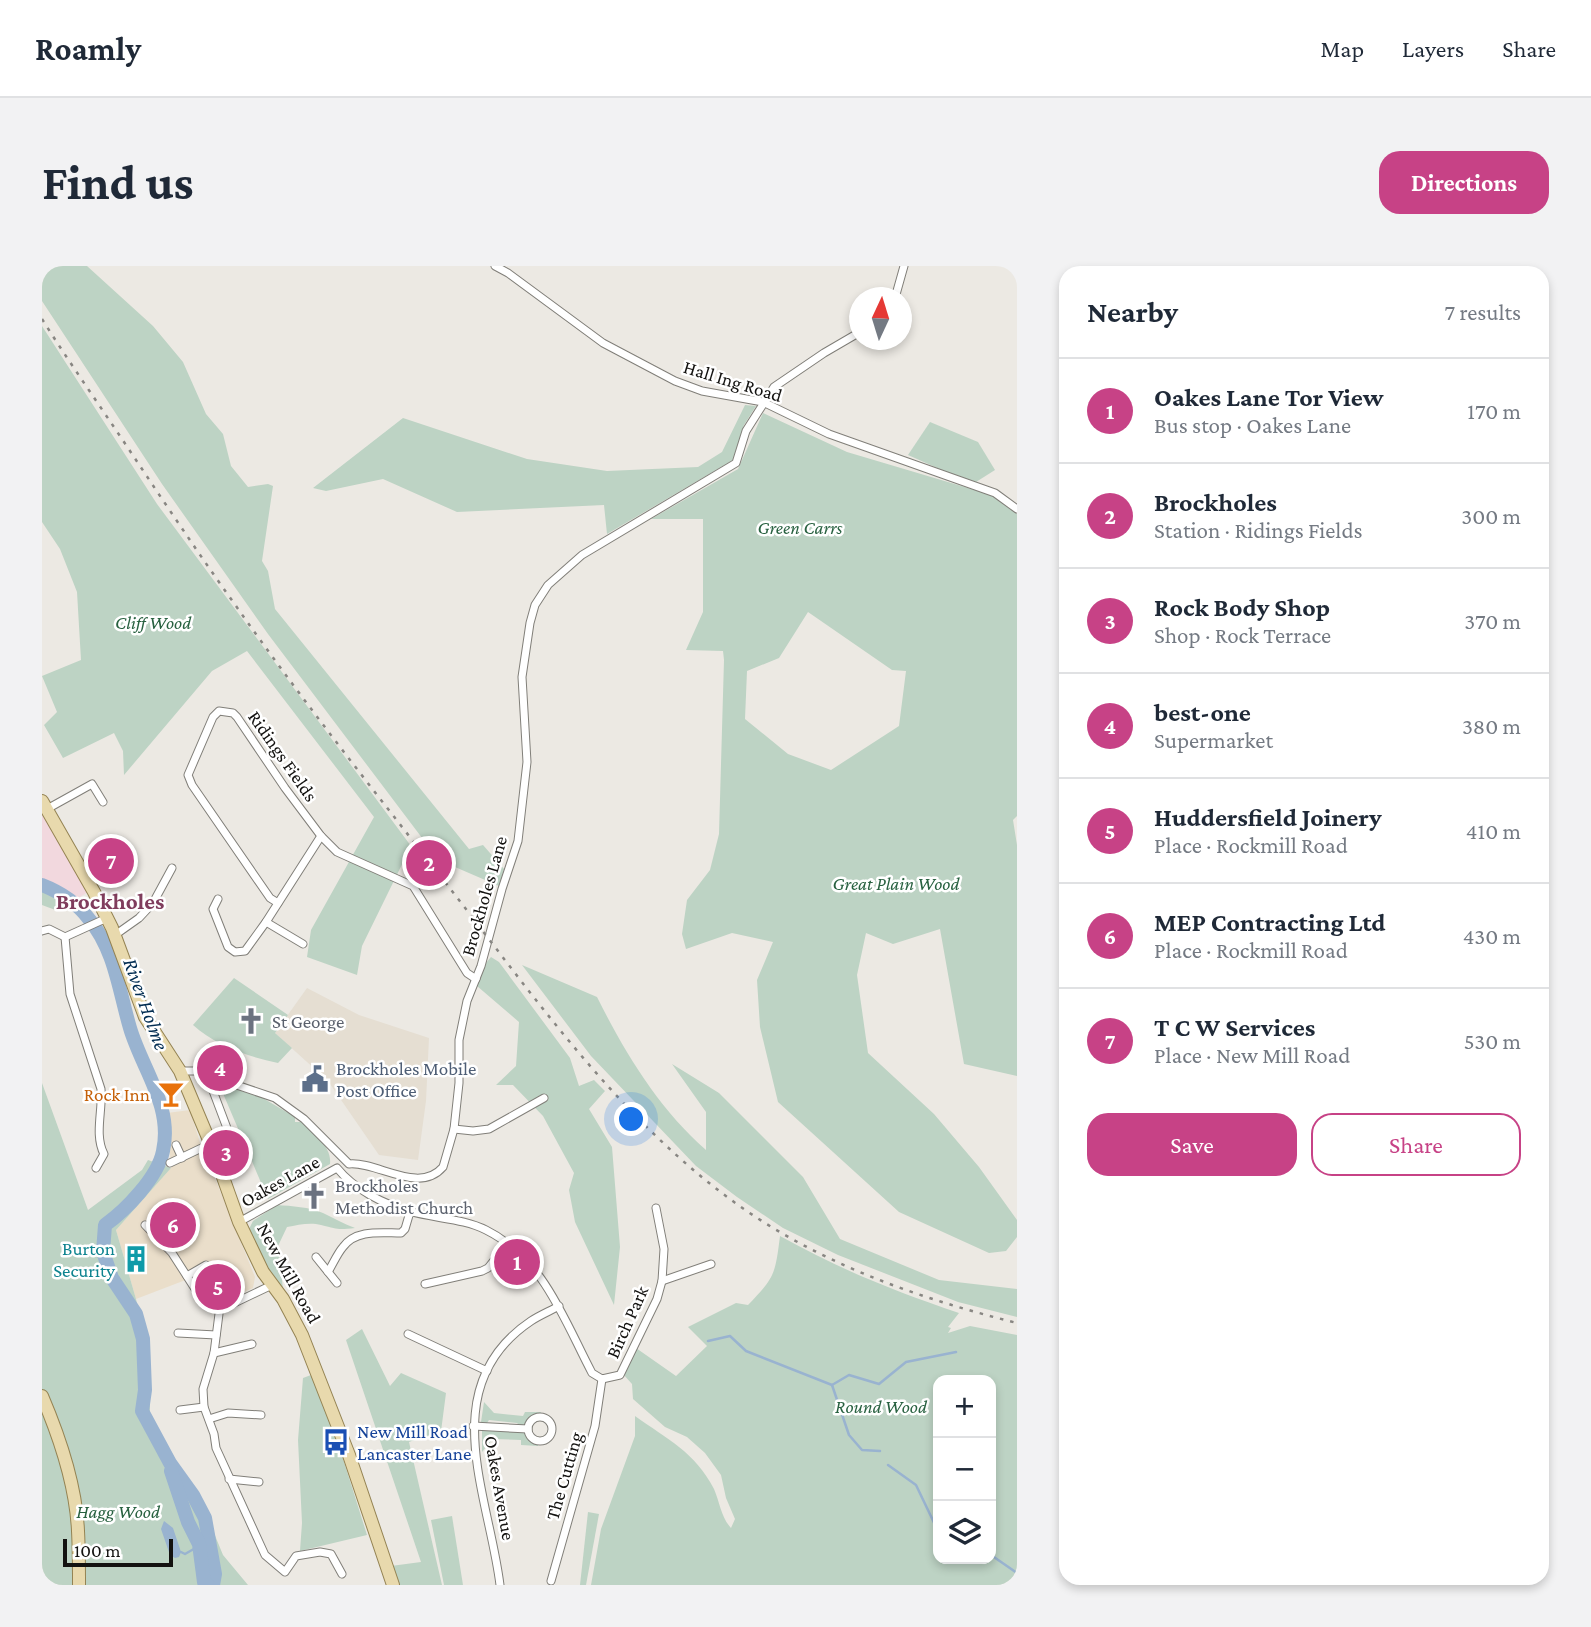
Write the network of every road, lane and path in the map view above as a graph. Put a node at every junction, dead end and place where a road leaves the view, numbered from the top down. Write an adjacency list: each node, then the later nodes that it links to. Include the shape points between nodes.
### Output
1 (495, 266): 5 (street, Hall Ing Road, via 603,343 675,381)
2 (904, 266): 3 (street)
3 (898, 287)
4 (849, 338): 5 (street, Brockholes Lane, via 774,387)
5 (763, 402): 6 (street, Hall Ing Road, via 829,434 995,493); 19 (street, Brockholes Lane, via 746,431 736,463 582,555 548,584 534,605 522,677 527,762 518,841)
6 (1017, 509)
7 (103, 803): 8 (street, via 92,784)
8 (45, 805): 13 (main road, New Mill Road)
9 (321, 836): 12 (street); 12 (street, Ridings Fields, via 237,717 219,711 188,775 236,850); 19 (street, Ridings Fields, via 337,852 413,886 467,973)
10 (172, 868): 16 (street, via 153,903)
11 (218, 898): 14 (street, via 215,916 234,952 245,951)
12 (278, 903): 14 (street)
13 (103, 919): 16 (main road, New Mill Road); 17 (street)
14 (266, 922): 18 (street)
15 (42, 931): 17 (street, via 49,929)
16 (115, 935): 20 (main road, New Mill Road, via 145,1017)
17 (65, 937): 30 (street, via 70,994 101,1089 99,1138 107,1154)
18 (303, 944)
19 (476, 979): 23 (street, Brockholes Lane, via 459,1040)
20 (180, 1072): 21 (street); 25 (main road, New Mill Road)
21 (206, 1075): 26 (street); 29 (street, via 286,1104)
22 (544, 1098): 23 (street, via 489,1129)
23 (454, 1129): 29 (street, Brockholes Lane, via 443,1167 432,1175 408,1177)
24 (176, 1144): 27 (street)
25 (210, 1144): 27 (street); 34 (main road, New Mill Road)
26 (233, 1144)
27 (182, 1158): 28 (street)
28 (170, 1163)
29 (349, 1164): 31 (street, Oakes Lane)
30 (96, 1168)
31 (337, 1168): 33 (street, Oakes Lane, via 363,1190); 34 (street, Oakes Lane)
32 (656, 1208): 42 (street, Birch Park, via 664,1249)
33 (410, 1212): 36 (street, Oakes Lane, via 469,1223); 40 (street, via 401,1233 361,1234 351,1239)
34 (239, 1223): 44 (main road, New Mill Road)
35 (145, 1225): 41 (street)
36 (507, 1244): 45 (street, via 482,1271); 47 (street, Oakes Lane, via 523,1256)
37 (316, 1257): 40 (street)
38 (711, 1264): 42 (street, Birch Park)
39 (206, 1265): 41 (street)
40 (328, 1272): 43 (street)
41 (187, 1276): 46 (street, via 199,1295)
42 (662, 1281): 54 (street, Birch Park, via 621,1377)
43 (337, 1283)
44 (272, 1284): 46 (street, via 238,1303); 67 (main road, New Mill Road, via 302,1335)
45 (425, 1284)
46 (220, 1306): 50 (street)
47 (559, 1306): 53 (street, Oakes Avenue, via 530,1322 503,1347); 54 (street, Oakes Lane, via 592,1373)
48 (177, 1333): 50 (street)
49 (408, 1334): 53 (street)
50 (216, 1335): 52 (street)
51 (252, 1345): 52 (street)
52 (214, 1353): 56 (street, via 203,1389)
53 (487, 1371): 60 (street, Oakes Avenue)
54 (602, 1379): 65 (street, The Cutting, via 595,1426)
55 (42, 1396): 66 (main road, via 73,1494)
56 (204, 1407): 57 (street); 59 (street)
57 (180, 1410)
58 (261, 1415): 59 (street, via 228,1413)
59 (209, 1419): 62 (street)
60 (473, 1426): 61 (street); 68 (street, Oakes Avenue, via 475,1463)
61 (528, 1429)
62 (229, 1479): 63 (street); 64 (street, via 265,1555 285,1572 296,1556 320,1552 331,1554)
63 (259, 1482)
64 (342, 1574)
65 (551, 1581)
66 (79, 1585)
67 (393, 1585)
68 (500, 1585)

